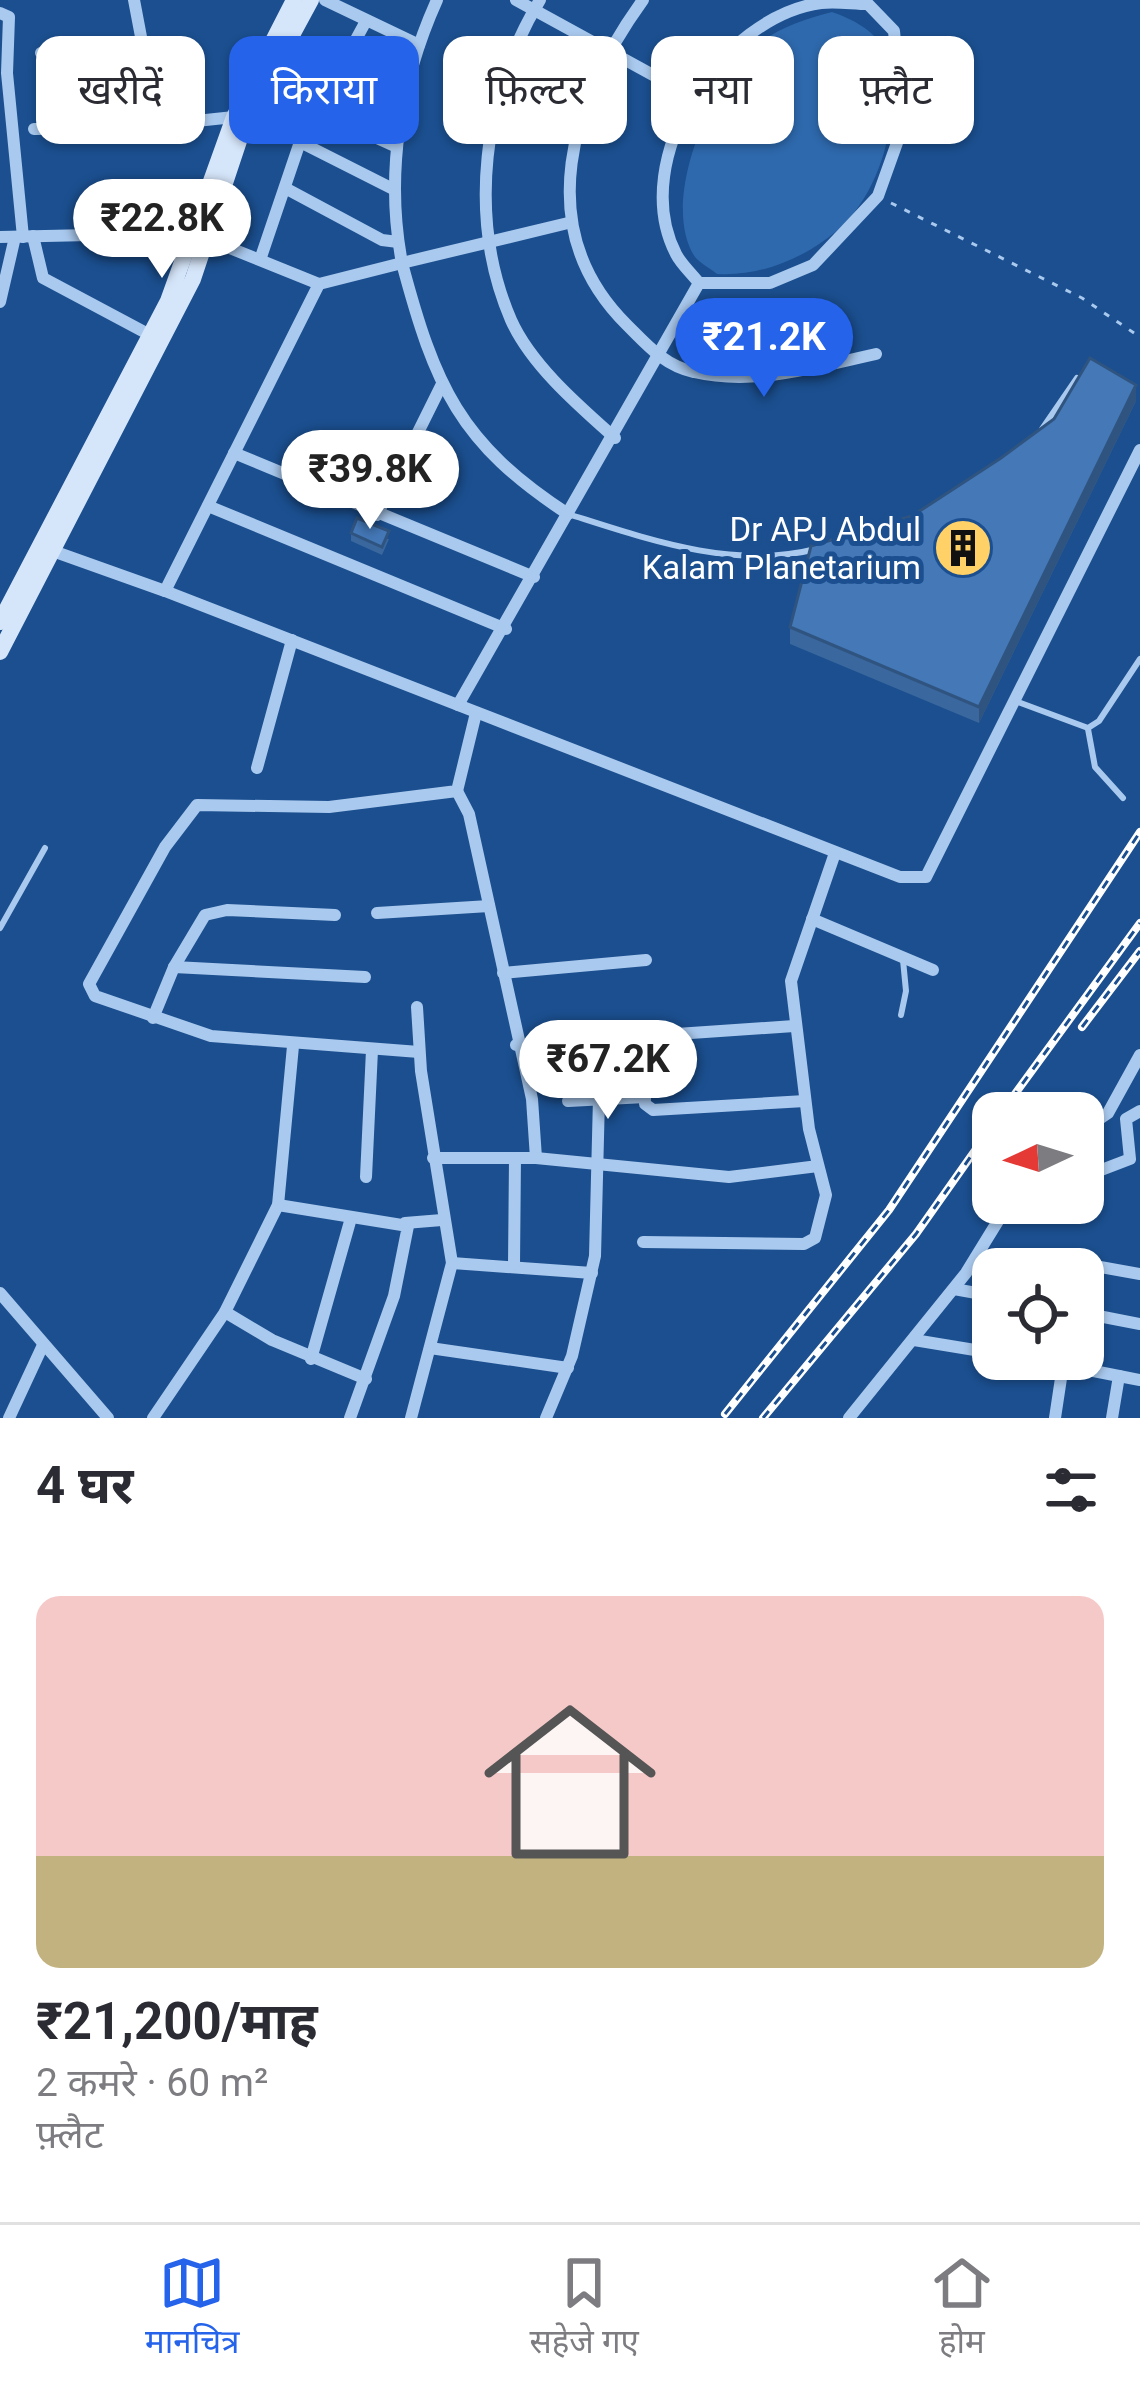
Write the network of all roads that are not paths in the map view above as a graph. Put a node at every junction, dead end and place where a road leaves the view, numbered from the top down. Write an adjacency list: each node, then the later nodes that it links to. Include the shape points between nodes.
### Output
1 (134, 0): 12 (street)
2 (294, 0): 13 (main road)
3 (311, 0): 37 (main road, via 246,120)
4 (325, 0): 11 (street)
5 (436, 0): 19 (street)
6 (516, 0): 9 (street)
7 (643, 0): 17 (street)
8 (869, 2): 18 (street, via 820,3); 42 (street, via 895,31 903,127 878,196 813,265 770,283)
9 (537, 5): 16 (street); 38 (street, via 500,83 486,178)
10 (0, 13): 20 (street, via 9,17)
11 (366, 21): 14 (street); 15 (street)
12 (139, 36)
13 (276, 36)
14 (357, 36)
15 (399, 36)
16 (585, 36)
17 (617, 36)
18 (750, 36)
19 (419, 45)
20 (4, 73): 32 (street)
21 (229, 132): 45 (main road, via 183,267)
22 (300, 144): 29 (street)
23 (305, 144): 30 (street)
24 (390, 144): 28 (street)
25 (398, 144): 28 (street)
26 (578, 144): 33 (street)
27 (671, 144): 42 (street, via 665,166 674,252)
28 (397, 147): 30 (street)
29 (285, 188): 39 (street); 40 (street)
30 (395, 190): 39 (street)
31 (2, 207): 32 (street)
32 (19, 207): 36 (street)
33 (568, 223): 38 (street); 47 (street, via 613,312)
34 (90, 235): 36 (street)
35 (0, 237): 36 (street)
36 (24, 237): 44 (street); 45 (street, via 43,278)
37 (206, 238): 40 (street); 58 (main road, via 163,342)
38 (487, 240): 41 (street); 51 (street, via 512,323 569,397)
39 (398, 242): 41 (street)
40 (261, 257): 43 (street)
41 (402, 263): 43 (street); 49 (street)
42 (699, 283): 47 (street)
43 (319, 284): 53 (street)
44 (0, 302)
45 (150, 335): 61 (main road)
46 (876, 354): 47 (street, via 738,378 698,374)
47 (660, 358): 51 (street)
48 (1077, 378): 50 (lane)
49 (441, 386): 55 (street, via 496,463); 56 (street)
50 (1036, 436)
51 (615, 438): 55 (street)
52 (1140, 450): 66 (street)
53 (234, 453): 54 (street); 56 (street)
54 (208, 506): 60 (street); 62 (street)
55 (568, 514): 57 (lane, via 719,554); 59 (street)
56 (376, 515): 59 (street)
57 (831, 545)
58 (50, 550): 60 (street); 64 (main road)
59 (534, 577): 62 (street)
60 (165, 591): 63 (street)
61 (0, 622)
62 (506, 629): 67 (street)
63 (292, 640): 67 (street); 70 (street)
64 (0, 652)
65 (1140, 659): 69 (lane)
66 (1018, 702): 69 (lane); 74 (street, via 926,877 900,877)
67 (458, 705): 68 (street)
68 (476, 713): 71 (street); 74 (street)
69 (1088, 728): 72 (lane, via 1095,767)
70 (257, 768)
71 (457, 791): 75 (street, via 470,814); 88 (street, via 329,807 197,806 165,847 89,984 95,996)
72 (1123, 798)
73 (45, 848): 79 (lane)
74 (835, 853): 78 (street)
75 (489, 906): 76 (street); 84 (street)
76 (377, 914)
77 (335, 915): 82 (street, via 213,911)
78 (812, 919): 80 (street); 89 (street, via 791,981)
79 (0, 928)
80 (902, 956): 83 (street); 87 (lane)
81 (646, 960): 84 (street)
82 (174, 968): 85 (street); 88 (street)
83 (933, 970)
84 (503, 973): 91 (street)
85 (365, 977)
86 (417, 1007): 94 (street)
87 (902, 1016)
88 (154, 1018): 92 (street, via 211,1036)
89 (794, 1026): 90 (street); 99 (street)
90 (643, 1041): 91 (street); 96 (street)
91 (516, 1045): 104 (street, via 532,1099)
92 (293, 1046): 93 (street); 109 (street)
93 (372, 1051): 94 (street); 108 (street)
94 (419, 1052): 102 (street)
95 (1140, 1055): 101 (street)
96 (645, 1096): 97 (street); 99 (street, via 653,1110)
97 (598, 1098): 98 (street); 105 (street)
98 (568, 1101)
99 (805, 1101): 106 (street)
100 (1140, 1111): 107 (street, via 1126,1119 1130,1159)
101 (1104, 1115)
102 (434, 1158): 103 (street); 111 (street)
103 (515, 1158): 104 (street); 116 (street)
104 (536, 1158): 105 (street)
105 (598, 1163): 106 (street, via 729,1177); 118 (street)
106 (818, 1166): 114 (street, via 826,1195 811,1242)
107 (1104, 1170)
108 (366, 1177)
109 (278, 1205): 110 (street); 123 (street)
110 (351, 1218): 112 (street); 130 (street)
111 (442, 1220): 112 (street); 115 (street)
112 (405, 1223): 134 (street, via 399,1278)
113 (996, 1224): 120 (street)
114 (643, 1242)
115 (452, 1263): 116 (street); 128 (street)
116 (514, 1264): 118 (street)
117 (1104, 1268): 119 (street)
118 (592, 1273): 131 (street)
119 (1140, 1274)
120 (954, 1289): 121 (street); 126 (street)
121 (972, 1292)
122 (0, 1294): 127 (street)
123 (225, 1312): 130 (street); 139 (street)
124 (1104, 1317): 125 (street)
125 (1140, 1324)
126 (914, 1340): 129 (street); 143 (street)
127 (43, 1345): 137 (street); 138 (street)
128 (430, 1348): 131 (street); 141 (street)
129 (972, 1350)
130 (311, 1358): 134 (street)
131 (568, 1368): 142 (street)
132 (1104, 1373): 133 (street)
133 (1120, 1376): 136 (street); 145 (street)
134 (366, 1379): 140 (street)
135 (1061, 1380): 144 (street)
136 (1140, 1380)
137 (9, 1418)
138 (108, 1418)
139 (153, 1418)
140 (350, 1418)
141 (411, 1418)
142 (546, 1418)
143 (849, 1418)
144 (1055, 1418)
145 (1112, 1418)

